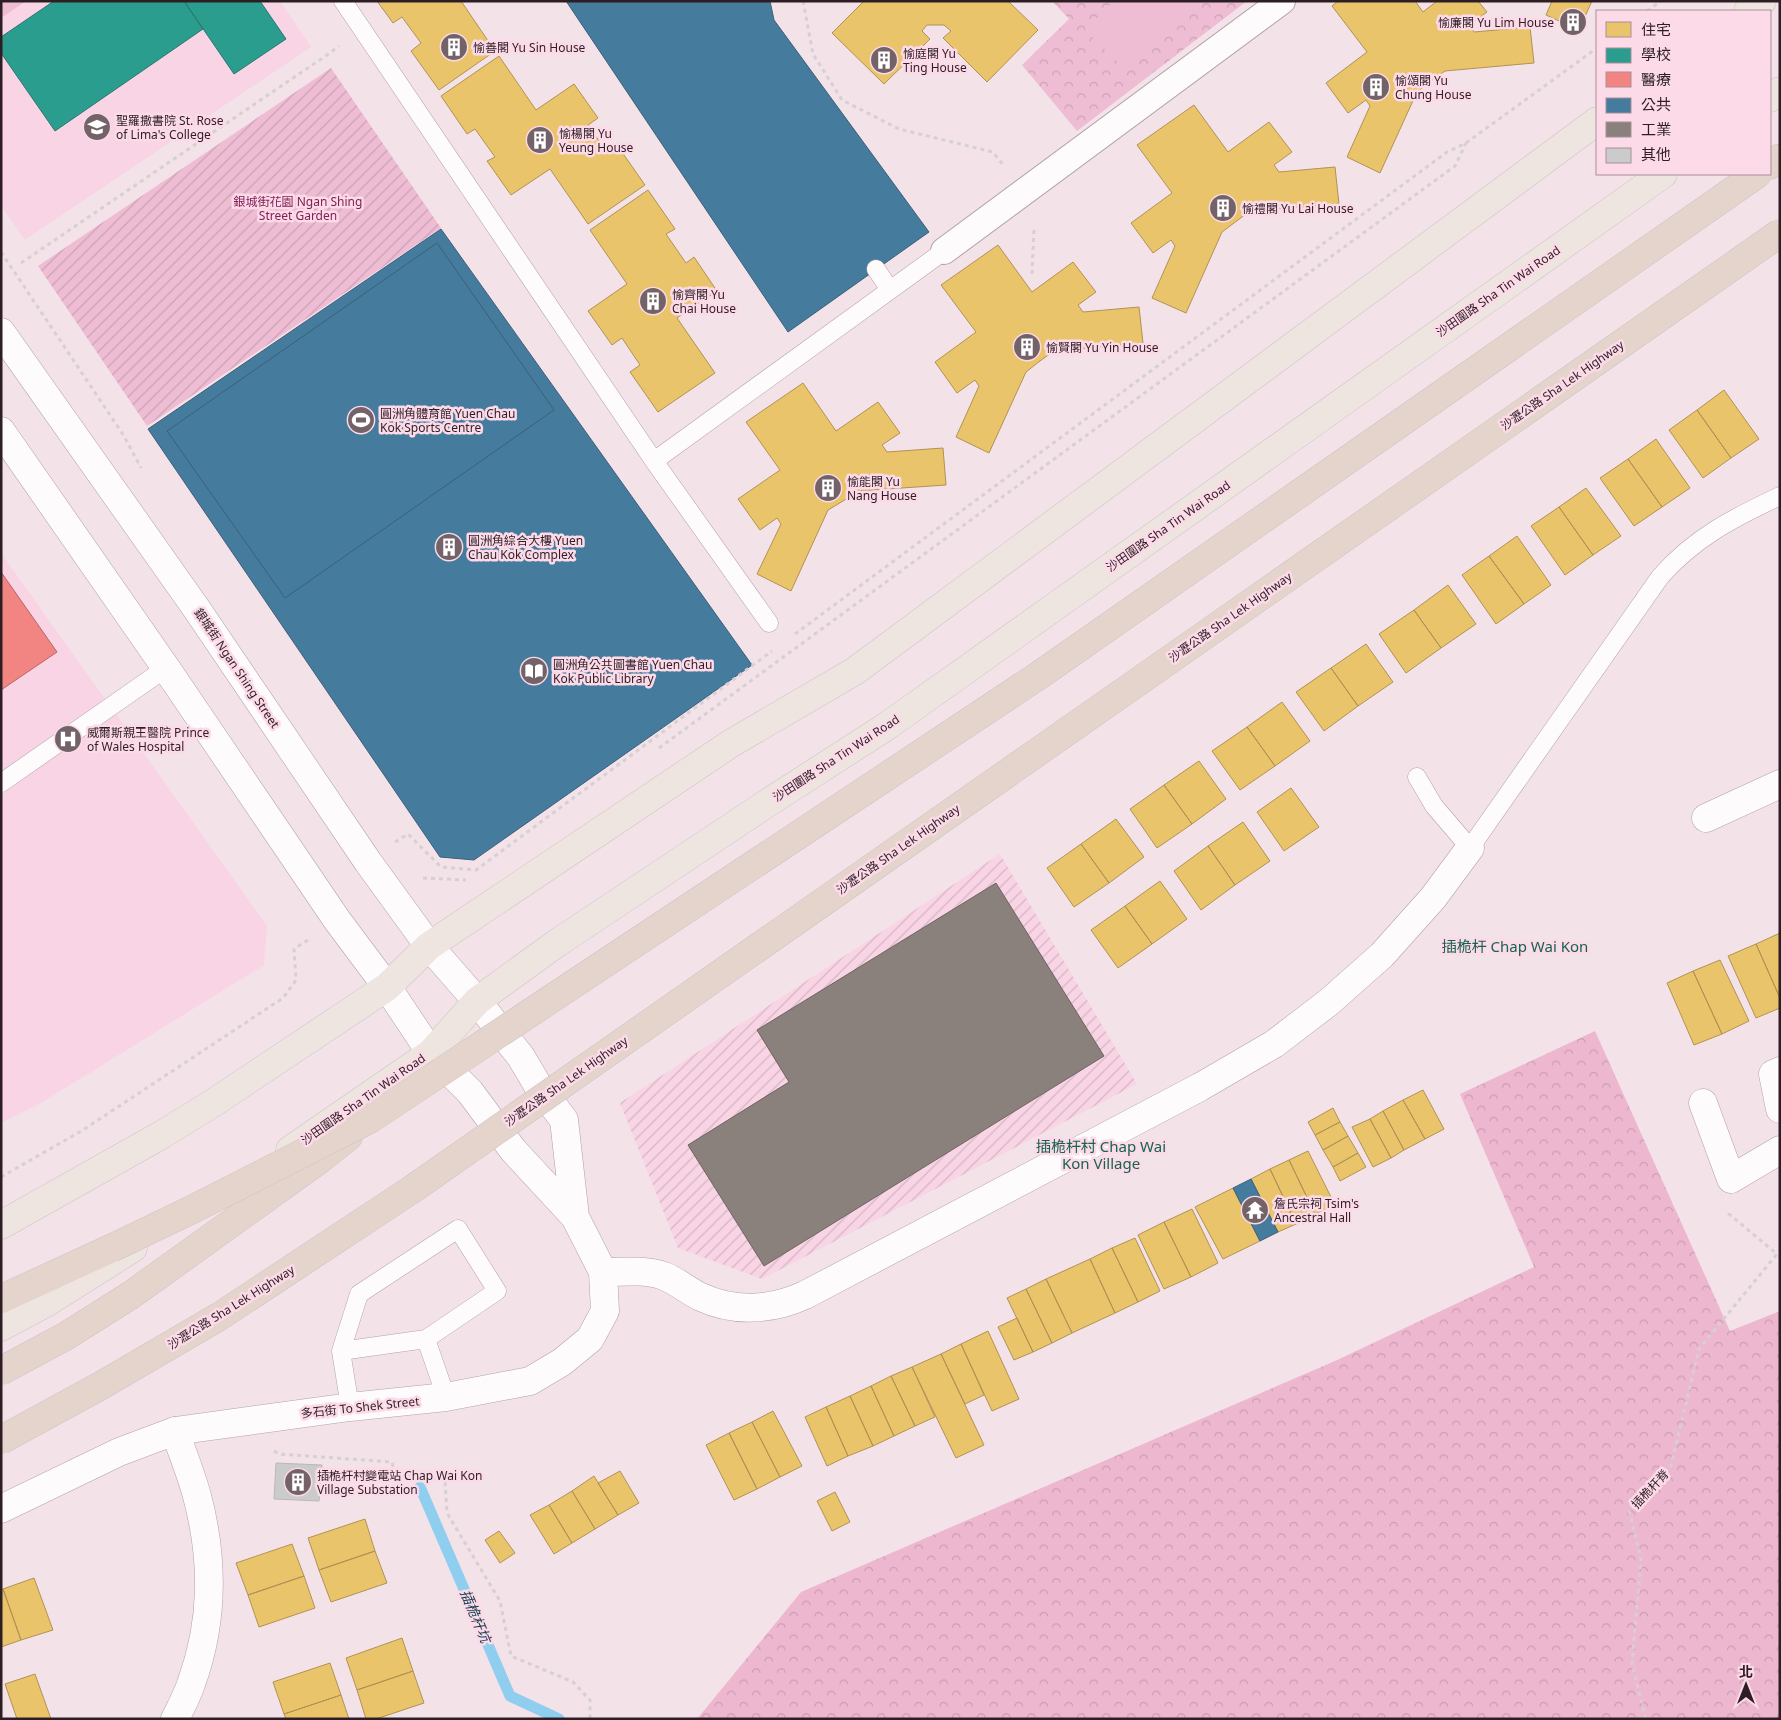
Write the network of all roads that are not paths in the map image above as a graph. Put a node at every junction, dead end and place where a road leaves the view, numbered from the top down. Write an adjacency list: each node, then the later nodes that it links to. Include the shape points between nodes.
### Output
1 (343, 1): 14 (lane)
2 (1282, 1): 9 (street)
3 (1762, 1): 4 (main road)
4 (1749, 10)
5 (1596, 122): 23 (main road, via 855,671 730,744)
6 (1662, 175): 25 (main road, 沙田圍路 Sha Tin Wai Road, via 887,726 557,943)
7 (1756, 175): 30 (highway, bridge, via 1038,676)
8 (1780, 234): 43 (highway, 沙瀝公路 Sha Lek Highway, bridge, via 414,1188 220,1316)
9 (944, 251): 11 (lane)
10 (876, 269): 11 (lane)
11 (890, 290): 14 (lane)
12 (1, 332): 23 (street, 銀城街 Ngan Shing Street)
13 (1, 431): 17 (street)
14 (654, 461): 16 (lane)
15 (1780, 496): 22 (lane, via 1715,529 1670,565)
16 (769, 623)
17 (166, 668): 19 (lane); 24 (street, via 336,920)
18 (1417, 777): 22 (lane, via 1434,806)
19 (1, 783)
20 (1780, 784): 21 (street)
21 (1706, 818)
22 (1470, 848): 34 (street, via 1433,898 1382,955 1330,1002 1274,1044 1200,1087 806,1295 780,1305 748,1309 717,1303 664,1277 645,1272)
23 (429, 946): 24 (main road); 25 (street, 銀城街 Ngan Shing Street)
24 (387, 988): 26 (street); 33 (main road, via 163,1134)
25 (477, 1001): 26 (main road, 沙田圍路 Sha Tin Wai Road); 32 (street, 多石街 To Shek Street, via 564,1120)
26 (430, 1053): 32 (street, 多石街 To Shek Street, via 470,1092 513,1150); 36 (main road, 沙田圍路 Sha Tin Wai Road, via 261,1170 46,1303)
27 (1780, 1071): 29 (street, via 1773,1074)
28 (1703, 1103): 31 (street, via 1731,1179)
29 (1780, 1109)
30 (370, 1119): 35 (highway, bridge, via 193,1209); 39 (highway, bridge, via 319,1160 131,1295 66,1336)
31 (1780, 1150)
32 (575, 1217): 34 (street, 多石街 To Shek Street)
33 (1, 1225)
34 (602, 1272): 40 (street, 多石街 To Shek Street, via 605,1310 590,1339 562,1362 530,1381)
35 (1, 1299)
36 (1, 1327)
37 (426, 1340): 38 (lane); 38 (lane, via 497,1291 458,1229 359,1294); 40 (lane)
38 (340, 1351): 41 (lane)
39 (1, 1371)
40 (446, 1397): 41 (street, 多石街 To Shek Street)
41 (350, 1407): 42 (street, 多石街 To Shek Street)
42 (175, 1431): 44 (street, 多石街 To Shek Street, via 119,1452); 45 (street, via 197,1495 210,1575 202,1649 191,1686)
43 (1, 1440)
44 (1, 1509)
45 (175, 1719)

